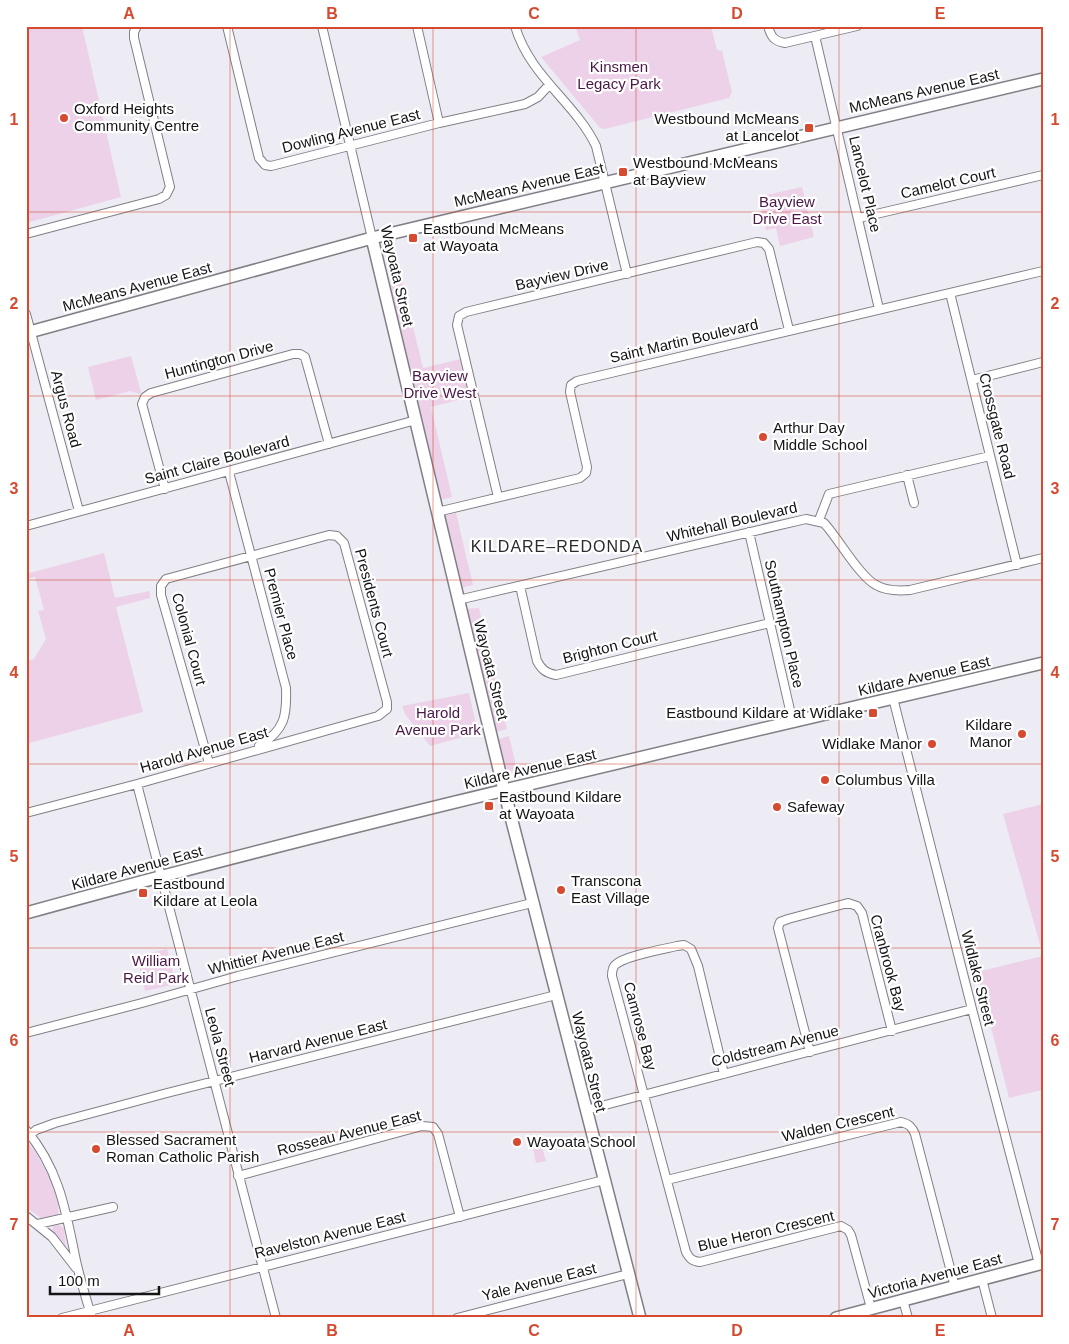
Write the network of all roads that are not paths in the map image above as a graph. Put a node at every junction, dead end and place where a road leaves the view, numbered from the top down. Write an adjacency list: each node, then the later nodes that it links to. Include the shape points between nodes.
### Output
1 (137, 26): 17 (street, via 134,38 170,187 166,195)
2 (226, 26): 13 (street, Dowling Avenue East, via 261,162 271,166)
3 (322, 26): 13 (street, Wayoata Street)
4 (417, 26): 11 (street)
5 (515, 26): 10 (street, via 528,57)
6 (768, 26): 8 (street, via 778,42)
7 (857, 26): 8 (street)
8 (815, 36): 12 (street, Lancelot Place)
9 (1043, 79): 12 (street, McMeans Avenue East)
10 (549, 85): 11 (street, Dowling Avenue East, via 538,97 525,104); 15 (street, via 593,139)
11 (439, 123): 13 (street, Dowling Avenue East)
12 (837, 127): 15 (street, McMeans Avenue East); 16 (street, Lancelot Place)
13 (350, 145): 18 (street, Wayoata Street)
14 (1043, 175): 16 (street, Camelot Court)
15 (604, 182): 18 (street, McMeans Avenue East); 20 (street)
16 (859, 218): 22 (street, Lancelot Place)
17 (26, 234)
18 (372, 238): 25 (street, McMeans Avenue East); 28 (street, Wayoata Street)
19 (1043, 271): 21 (street, Saint Martin Boulevard)
20 (627, 274): 24 (street, Bayview Drive, via 757,242 764,243); 34 (street, Bayview Drive, via 459,316 457,325)
21 (950, 293): 22 (street, Saint Martin Boulevard); 27 (street, Crossgate Road)
22 (879, 310): 24 (street, Saint Martin Boulevard)
23 (26, 314): 25 (street, Argus Road)
24 (789, 330): 34 (street, Saint Martin Boulevard, via 577,381 570,392 586,473 580,478)
25 (28, 332): 36 (street, Argus Road)
26 (1043, 362): 27 (street)
27 (972, 380): 30 (street, Crossgate Road)
28 (416, 420): 29 (street, Saint Claire Boulevard); 37 (street, Wayoata Street)
29 (329, 444): 31 (street, Saint Claire Boulevard); 33 (street, Huntington Drive, via 305,357 293,354 145,397 142,404)
30 (990, 456): 32 (street); 43 (street, Crossgate Road)
31 (229, 472): 33 (street, Saint Claire Boulevard); 41 (street, Premier Place)
32 (907, 475): 35 (street); 38 (street, via 829,494)
33 (165, 488): 36 (street, Saint Claire Boulevard)
34 (498, 497): 37 (street, Saint Martin Boulevard)
35 (914, 502)
36 (79, 511): 39 (street, Saint Claire Boulevard)
37 (437, 512): 45 (street, Wayoata Street)
38 (819, 520): 40 (street, Whitehall Boulevard, via 806,519); 43 (street, Whitehall Boulevard, via 830,529 867,579 895,591)
39 (26, 526)
40 (749, 532): 44 (street, Whitehall Boulevard); 46 (street, Southampton Place)
41 (251, 556): 49 (street, Presidents Court, via 329,535 337,536 343,542); 51 (street, Premier Place, via 286,688 287,709 282,726 270,739); 52 (street, Colonial Court, via 166,579 161,586)
42 (1043, 558): 43 (street, Whitehall Boulevard)
43 (1017, 565)
44 (520, 586): 45 (street, Whitehall Boulevard); 46 (street, Brighton Court, via 537,661 540,668 556,675)
45 (458, 600): 54 (street, Wayoata Street)
46 (770, 623): 50 (street, Southampton Place)
47 (1043, 663): 48 (street, Kildare Avenue East)
48 (893, 698): 50 (street, Kildare Avenue East); 61 (street, Widlake Street)
49 (387, 709): 51 (street, Harold Avenue East, via 378,716)
50 (793, 723): 54 (street, Kildare Avenue East)
51 (251, 751): 52 (street, Harold Avenue East)
52 (209, 763): 53 (street, Harold Avenue East)
53 (137, 784): 55 (street, Harold Avenue East); 56 (street, Leola Street)
54 (504, 790): 56 (street, Kildare Avenue East); 57 (street, Wayoata Street)
55 (26, 813)
56 (162, 876): 58 (street, Kildare Avenue East); 59 (street, Leola Street)
57 (532, 903): 59 (street, Whittier Avenue East); 60 (street, Wayoata Street)
58 (26, 913)
59 (190, 990): 63 (street, Whittier Avenue East); 66 (street, Leola Street)
60 (556, 995): 66 (street, Harvard Avenue East); 68 (street, Wayoata Street)
61 (972, 1010): 62 (street, Coldstream Avenue); 78 (street, Widlake Street)
62 (892, 1031): 64 (street, Coldstream Avenue); 64 (street, Cranbrook Bay, via 862,913 848,903 788,919 780,922 778,928)
63 (26, 1034)
64 (810, 1052): 65 (street, Coldstream Avenue)
65 (724, 1074): 67 (street, Coldstream Avenue); 67 (street, Camrose Bay, via 691,949 677,946 626,959 615,964 612,976)
66 (215, 1081): 69 (street, Harvard Avenue East); 70 (street, Leola Street)
67 (644, 1095): 68 (street, Coldstream Avenue); 72 (street, Blue Heron Crescent)
68 (586, 1110): 71 (street, Wayoata Street)
69 (28, 1132): 76 (street, via 57,1182)
70 (238, 1176): 75 (street, Rosseau Avenue East, via 422,1126 433,1127 438,1134); 79 (street, Leola Street)
71 (604, 1180): 75 (street, Ravelston Avenue East); 81 (street, Wayoata Street)
72 (667, 1180): 83 (street, Walden Crescent, via 901,1122 908,1123 915,1134); 85 (street, Blue Heron Crescent, via 686,1252 693,1261 700,1262 841,1226 851,1235)
73 (114, 1207): 76 (street)
74 (26, 1216): 77 (street)
75 (460, 1217): 79 (street, Ravelston Avenue East)
76 (68, 1218): 77 (street); 80 (street)
77 (38, 1224): 80 (street)
78 (1041, 1263): 82 (street, Victoria Avenue East)
79 (263, 1267): 86 (street, Ravelston Avenue East); 88 (street, Leola Street)
80 (78, 1272): 86 (street)
81 (628, 1274): 89 (street, Yale Avenue East); 90 (street, Wayoata Street)
82 (982, 1279): 83 (street, Victoria Avenue East); 93 (street)
83 (955, 1286): 84 (street, Victoria Avenue East)
84 (904, 1300): 85 (street, Victoria Avenue East); 92 (street)
85 (871, 1308): 91 (street, Victoria Avenue East)
86 (90, 1314): 87 (street, Ravelston Avenue East)
87 (62, 1318)
88 (276, 1318)
89 (457, 1318)
90 (640, 1318)
91 (836, 1318)
92 (908, 1318)
93 (992, 1318)

